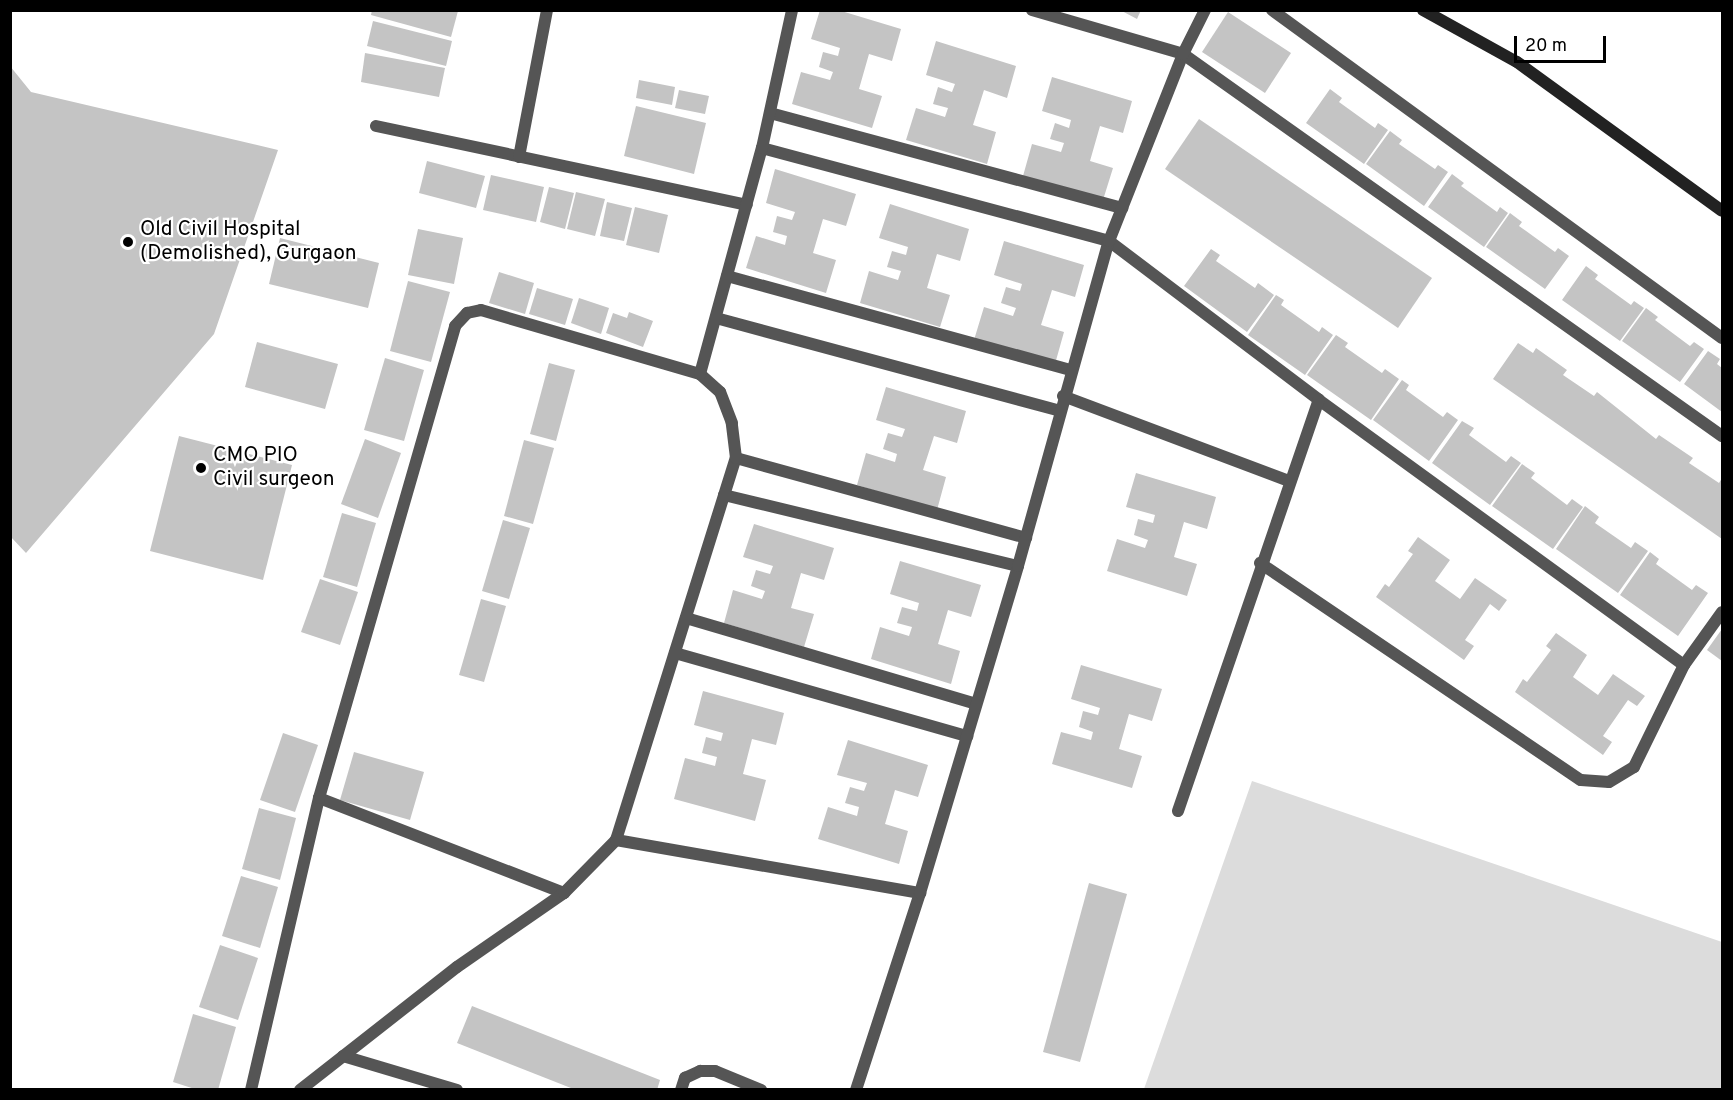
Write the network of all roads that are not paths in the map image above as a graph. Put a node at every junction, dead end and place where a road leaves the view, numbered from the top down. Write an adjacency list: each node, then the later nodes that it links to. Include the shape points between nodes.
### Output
1 (547, 10): 11 (street)
2 (792, 10): 8 (street)
3 (1032, 10): 7 (street)
4 (1205, 10): 7 (street)
5 (1272, 10): 18 (street)
6 (1423, 10): 14 (main road, via 1517,62)
7 (1183, 54): 13 (street); 24 (street)
8 (770, 113): 10 (street); 13 (street)
9 (376, 126): 11 (street)
10 (762, 148): 12 (street); 15 (street)
11 (519, 157): 12 (street)
12 (747, 205): 16 (street)
13 (1122, 208): 15 (street)
14 (1722, 212)
15 (1109, 241): 19 (street); 22 (street)
16 (727, 276): 17 (street); 19 (street)
17 (716, 318): 20 (street); 23 (street)
18 (1722, 338)
19 (1071, 370): 21 (street)
20 (700, 374): 25 (street, via 720,392 732,423); 37 (street, via 481,310 467,313 455,326)
21 (1064, 396): 23 (street); 26 (street)
22 (1319, 400): 26 (street); 34 (street)
23 (1060, 411): 28 (street)
24 (1722, 436)
25 (736, 458): 27 (street); 28 (street)
26 (1289, 481): 29 (street)
27 (724, 495): 30 (street); 32 (street)
28 (1026, 538): 30 (street)
29 (1260, 563): 34 (street, via 1581,780 1609,782 1634,767); 38 (street)
30 (1018, 566): 35 (street)
31 (1722, 612): 34 (street)
32 (686, 618): 33 (street); 35 (street)
33 (675, 653): 36 (street); 39 (street)
34 (1684, 665)
35 (976, 704): 36 (street)
36 (967, 736): 41 (street)
37 (319, 798): 40 (street); 43 (street)
38 (1178, 811)
39 (616, 840): 40 (street); 41 (street)
40 (564, 893): 42 (street, via 457,967)
41 (920, 893): 48 (street)
42 (343, 1056): 44 (street); 45 (street)
43 (251, 1089)
44 (300, 1089)
45 (457, 1089)
46 (681, 1089): 47 (street, via 685,1078 699,1071 715,1071)
47 (761, 1089)
48 (856, 1089)

